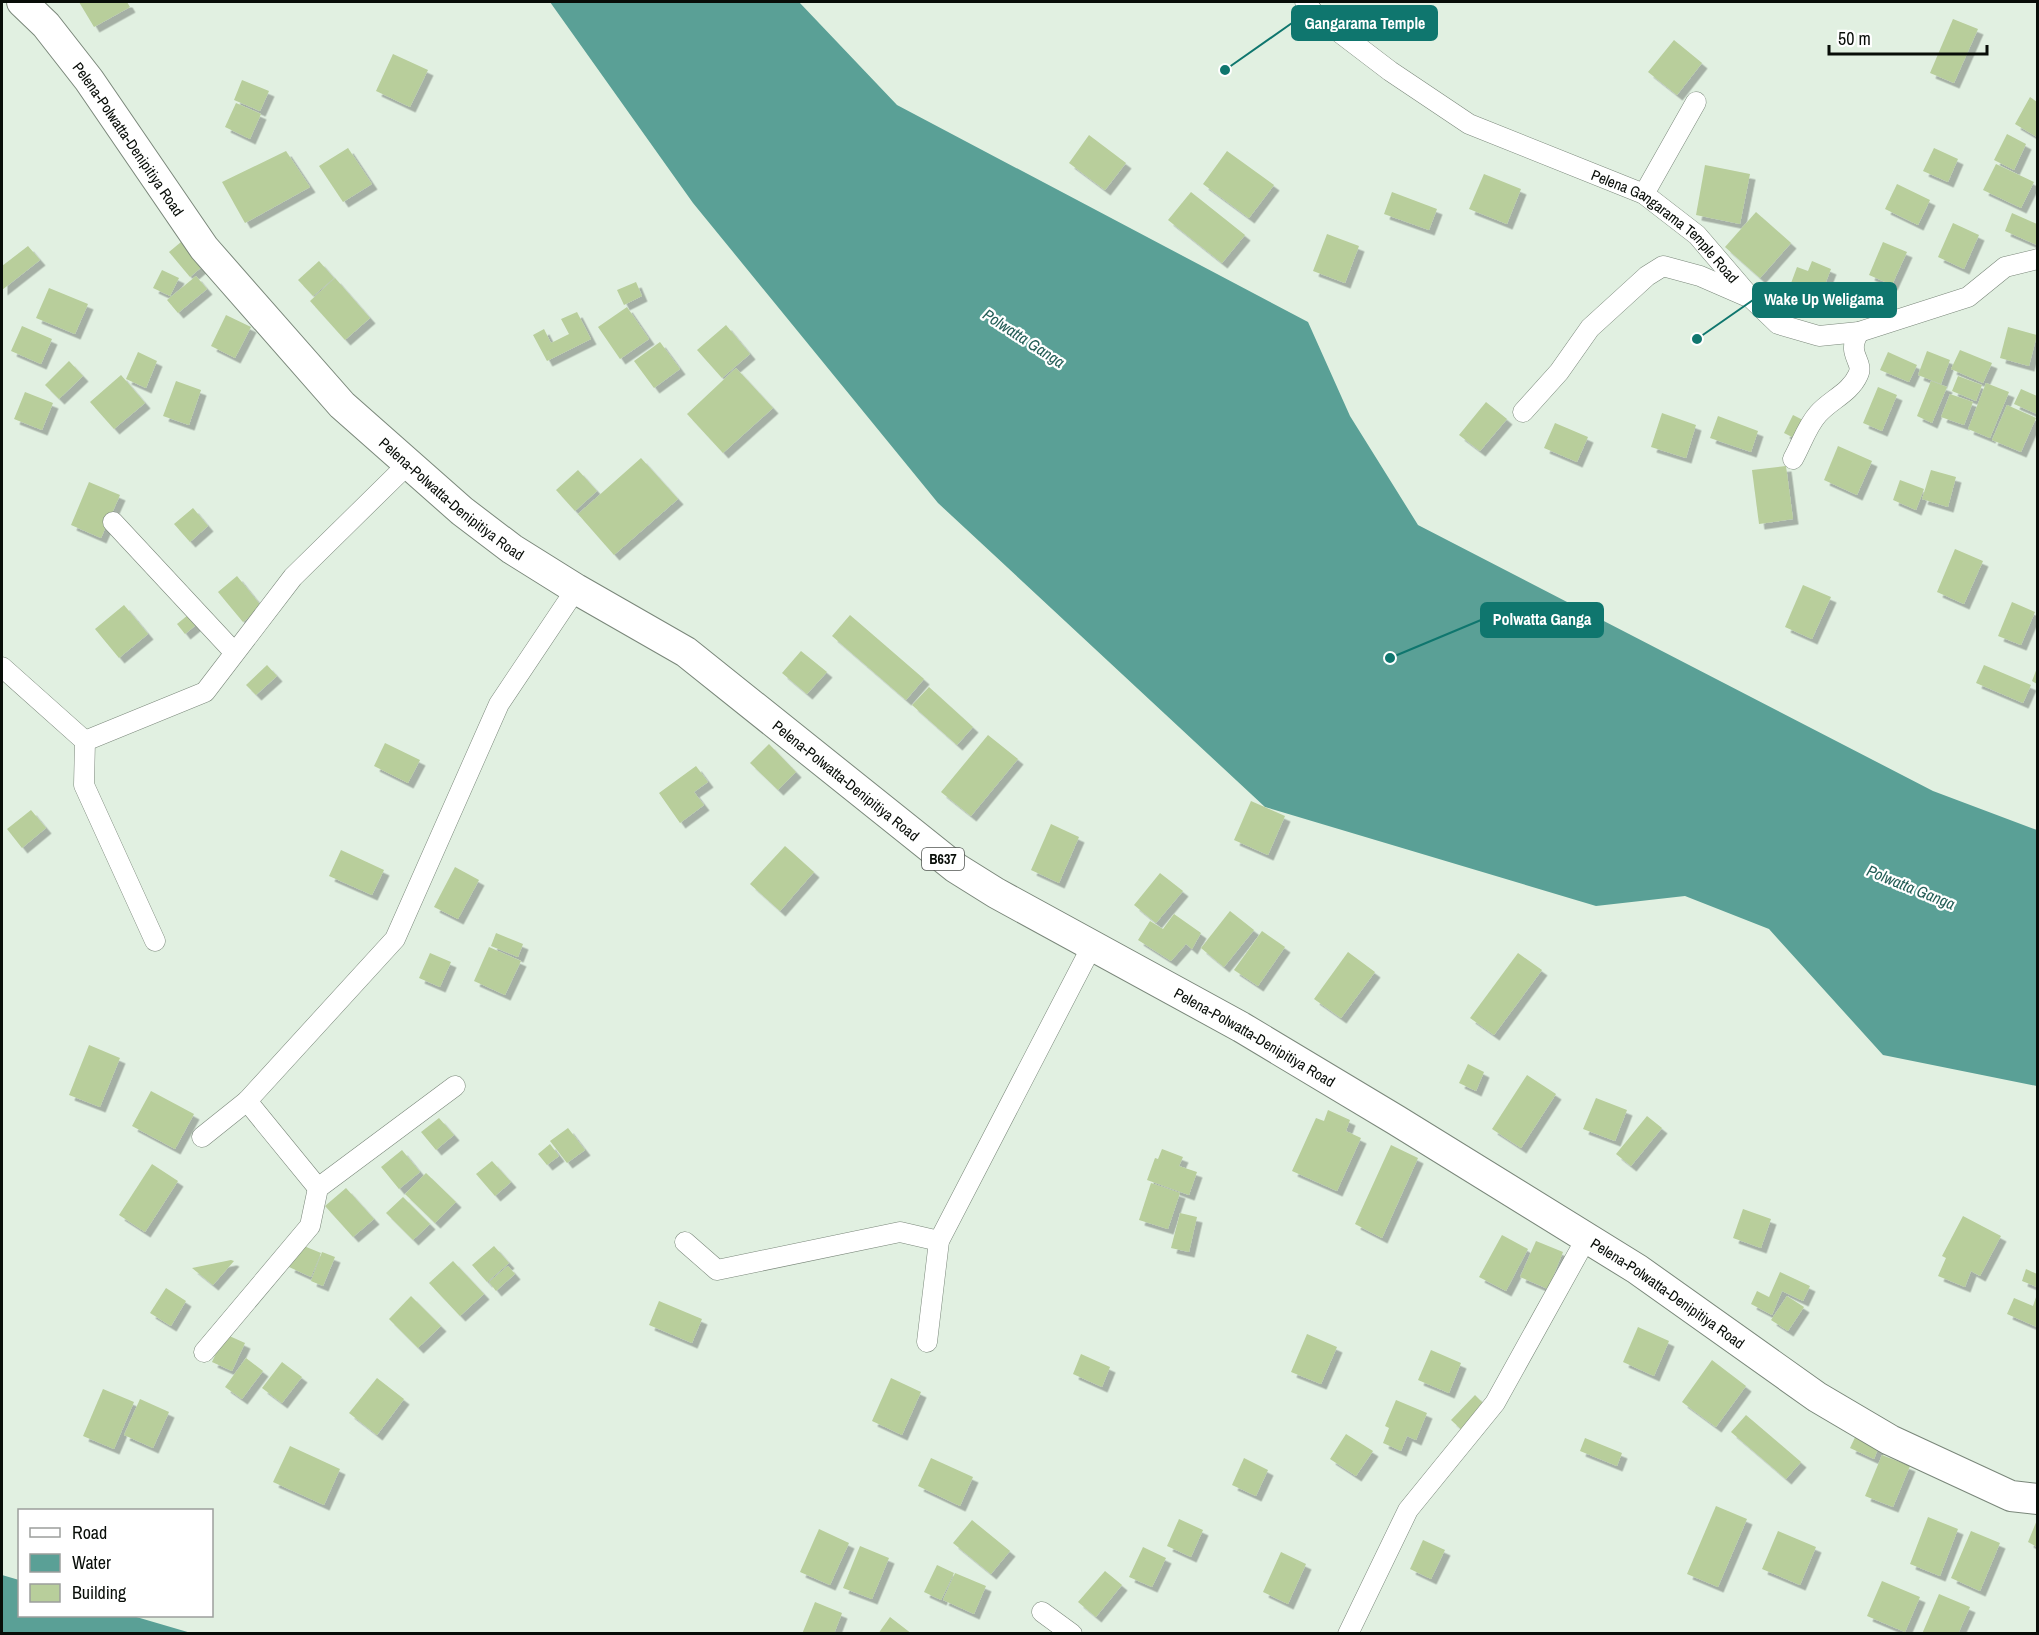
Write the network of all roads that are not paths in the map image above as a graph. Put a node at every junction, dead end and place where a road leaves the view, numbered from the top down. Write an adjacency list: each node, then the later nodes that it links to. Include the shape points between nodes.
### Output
1 (22, 2): 10 (main road, Pelena-Polwatta-Denipitiya Road / B637, via 46,25 89,80 204,248 342,405)
2 (1305, 2): 4 (street, Pelena Gangarama Temple Road, via 1390,71 1469,124)
3 (1696, 102): 4 (street)
4 (1644, 194): 6 (street, Pelena Gangarama Temple Road, via 1697,235)
5 (2037, 259): 7 (street, Pelena Gangarama Temple Road, via 2004,267 1968,297)
6 (1751, 298): 7 (street, Pelena Gangarama Temple Road, via 1778,324 1819,336); 8 (street, via 1700,276 1664,266 1647,276 1590,328 1559,372)
7 (1859, 332): 9 (street, via 1853,341 1859,373 1852,385 1818,414)
8 (1523, 412)
9 (1793, 459)
10 (408, 464): 12 (main road, Pelena-Polwatta-Denipitiya Road / B637, via 487,530); 13 (street, via 293,577)
11 (113, 522): 13 (street)
12 (576, 590): 17 (main road, Pelena-Polwatta-Denipitiya Road / B637, via 686,652 956,868); 19 (street, via 499,704 395,939)
13 (234, 652): 15 (street, via 206,692)
14 (2, 667): 15 (street)
15 (85, 741): 16 (street, via 84,785)
16 (155, 941)
17 (1093, 944): 22 (main road, Pelena-Polwatta-Denipitiya Road / B637, via 1260,1038); 23 (street)
18 (455, 1086): 21 (street)
19 (247, 1101): 20 (street); 21 (street)
20 (202, 1137)
21 (318, 1188): 26 (street, via 310,1226)
22 (1586, 1239): 27 (main road, Pelena-Polwatta-Denipitiya Road / B637, via 1637,1269 1817,1397 1890,1440 2011,1496); 30 (street, via 1495,1403 1407,1510)
23 (939, 1241): 24 (street, via 900,1232 717,1270); 25 (street)
24 (685, 1242)
25 (927, 1341)
26 (204, 1352)
27 (2037, 1499)
28 (1042, 1612): 29 (street)
29 (1072, 1634)
30 (1348, 1634)

